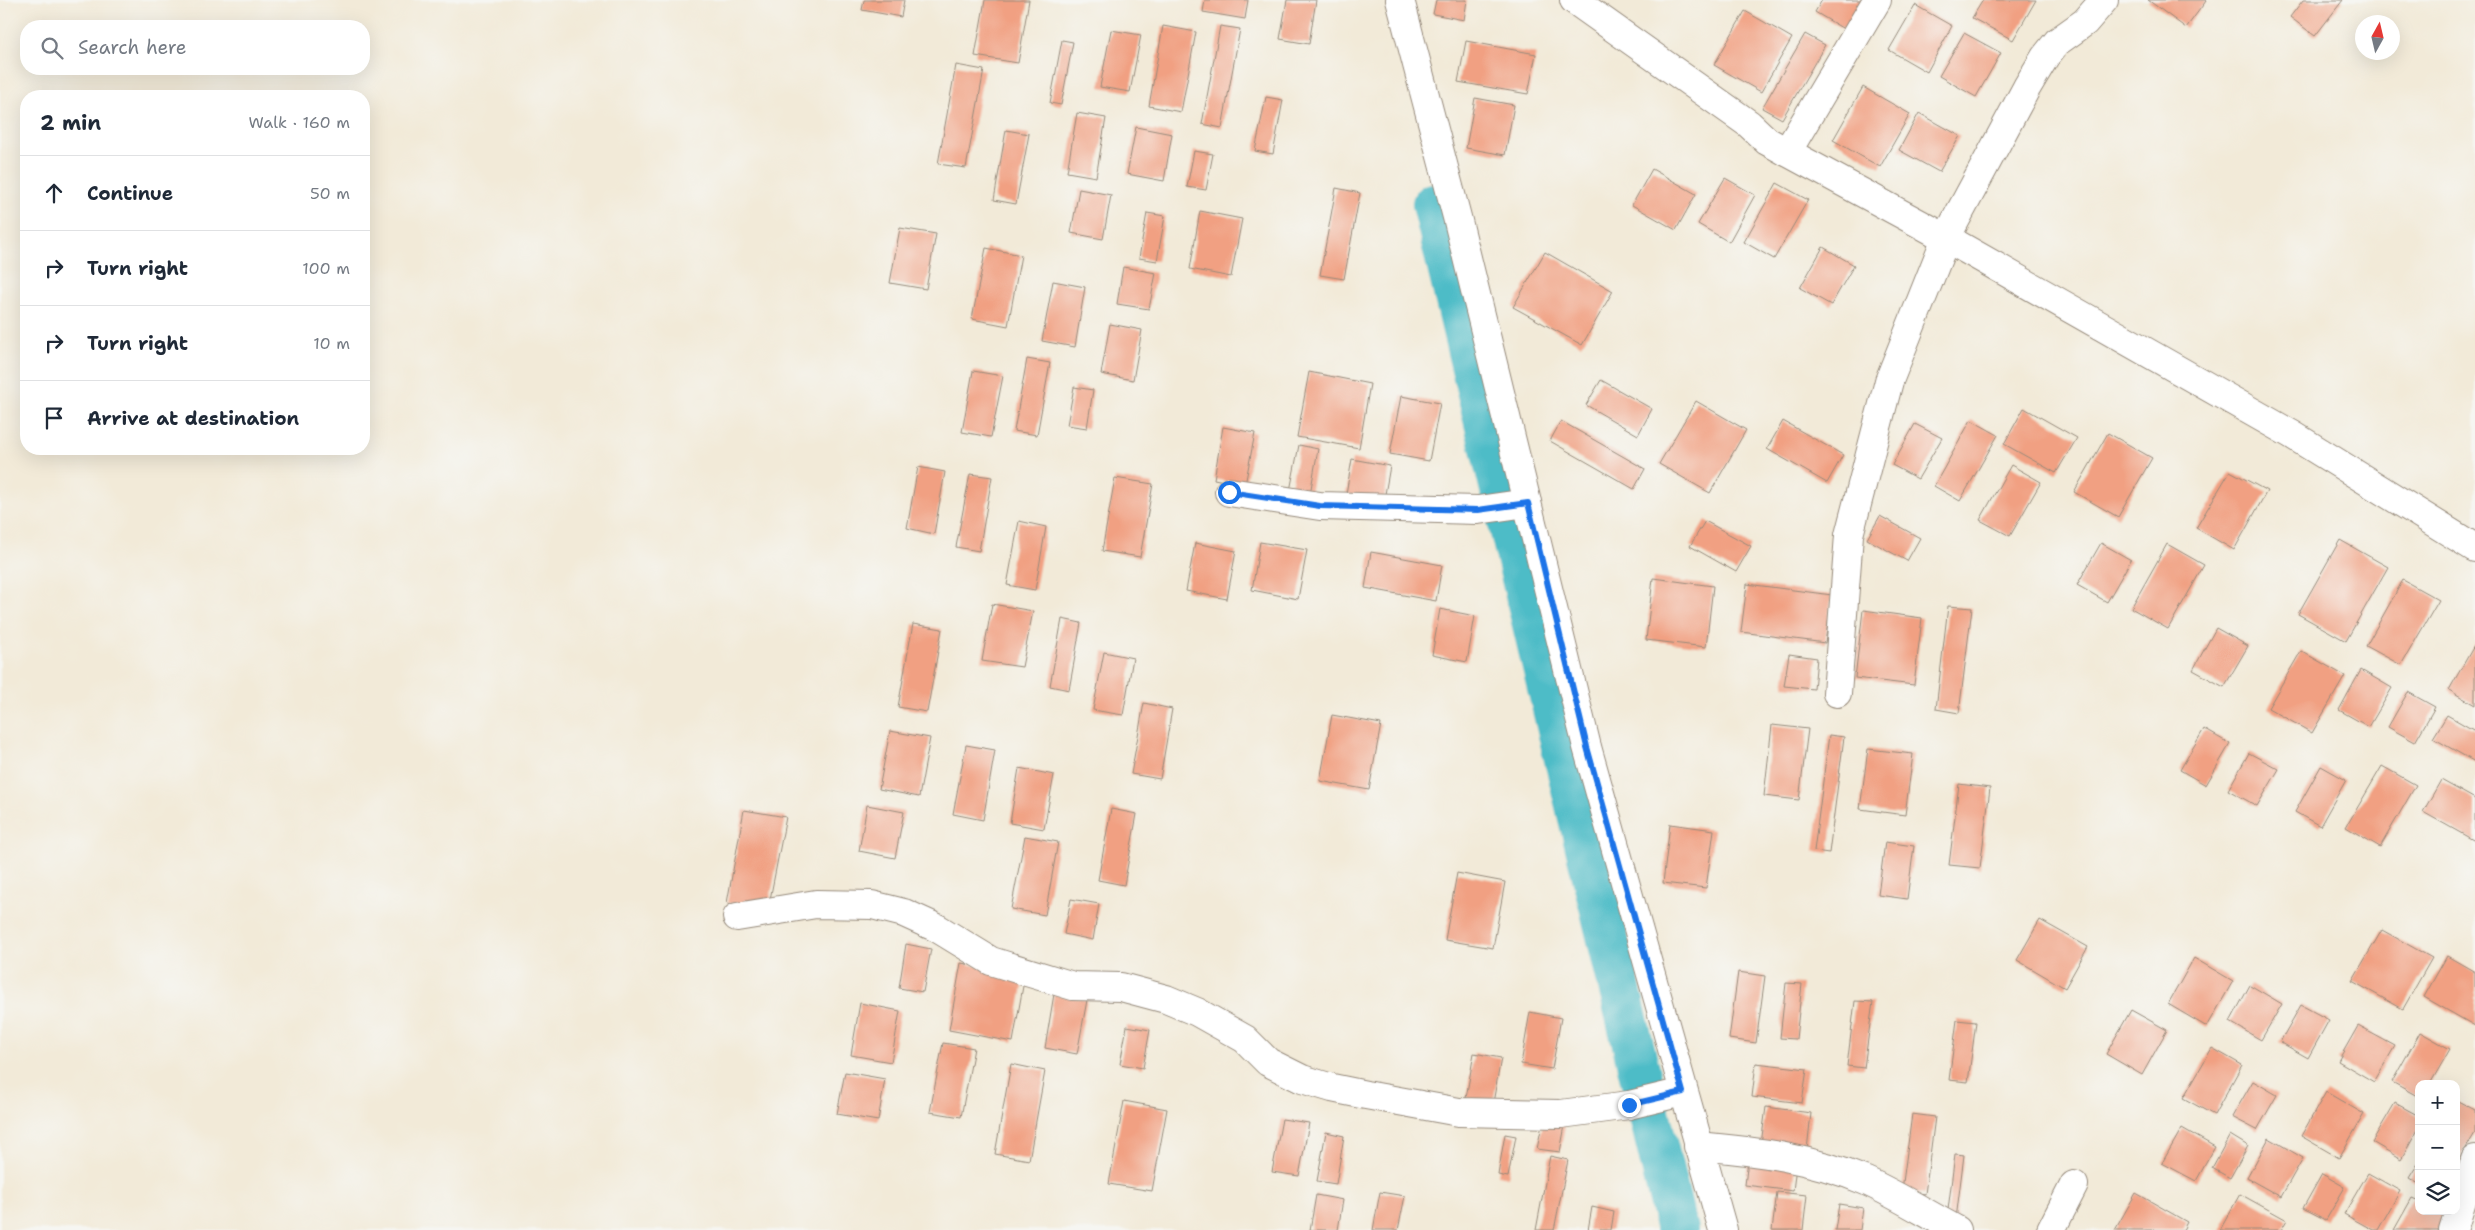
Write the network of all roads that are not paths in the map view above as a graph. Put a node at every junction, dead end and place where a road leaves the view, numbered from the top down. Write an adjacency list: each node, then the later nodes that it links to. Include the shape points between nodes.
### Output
1 (1400, 0): 8 (street)
2 (1574, 0): 5 (street, via 1749,124 1767,141)
3 (1877, 0): 5 (street)
4 (2104, 0): 6 (street, via 2085,22 2057,42 2045,57)
5 (1787, 152): 6 (street)
6 (1946, 238): 9 (street, via 2291,434); 10 (street, via 1889,381 1849,535)
7 (1229, 492): 8 (street, via 1320,506 1478,510)
8 (1523, 504): 12 (street)
9 (2475, 548)
10 (1837, 693)
11 (737, 917): 12 (street, via 816,904 872,905 904,913 937,928 991,961 1019,971 1073,986 1121,987 1198,1012 1245,1039 1268,1062 1302,1078 1332,1088 1459,1112 1561,1114 1629,1105)
12 (1677, 1093): 13 (street)
13 (1698, 1146): 16 (street); 17 (street, via 1755,1151 1813,1162 1866,1181)
14 (2475, 1160): 19 (street)
15 (2074, 1185): 18 (street)
16 (1723, 1230)
17 (1956, 1230)
18 (2051, 1230)
19 (2453, 1230)

